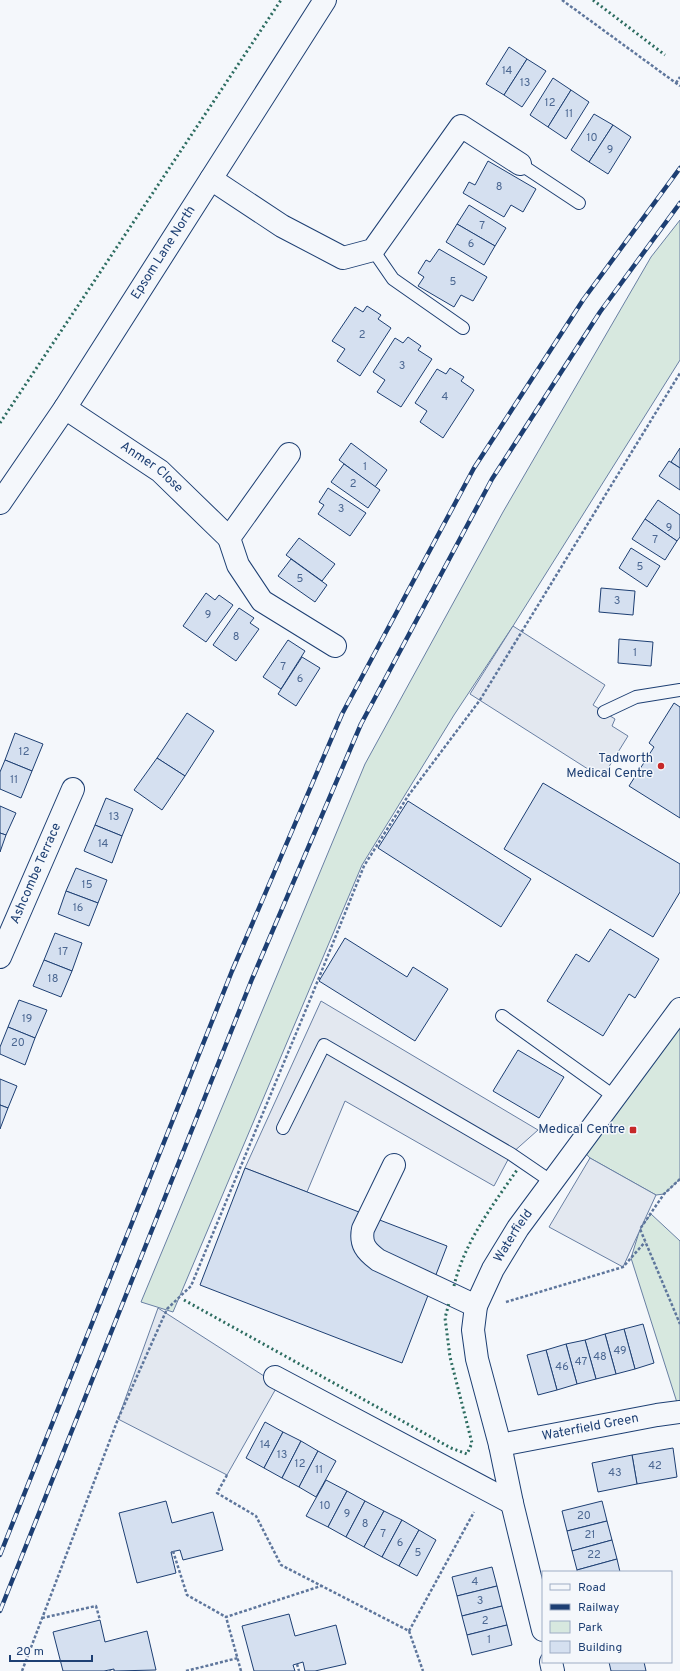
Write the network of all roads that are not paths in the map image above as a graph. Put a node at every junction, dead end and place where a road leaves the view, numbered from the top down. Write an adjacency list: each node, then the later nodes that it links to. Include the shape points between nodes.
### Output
1 (325, 0): 3 (street, Epsom Lane North)
2 (520, 164): 4 (lane); 5 (street, via 460,126)
3 (211, 179): 5 (street, via 282,226 343,258); 7 (street, Epsom Lane North)
4 (579, 203)
5 (373, 250): 6 (lane, via 393,279)
6 (463, 328)
7 (65, 408): 9 (street, Epsom Lane North); 10 (street, Anmer Close, via 160,471)
8 (289, 454): 10 (street)
9 (0, 503)
10 (229, 538): 11 (street, Anmer Close, via 238,565 262,601)
11 (335, 646)
12 (680, 690): 13 (lane, via 636,697)
13 (604, 712)
14 (73, 789): 15 (street, Ashcombe Terrace)
15 (0, 957)
16 (680, 1009): 18 (street, Waterfield)
17 (502, 1016): 18 (lane)
18 (616, 1097): 21 (street, Waterfield)
19 (284, 1128): 21 (lane, via 324,1045 511,1154)
20 (394, 1165): 22 (street, via 363,1229 361,1238 366,1250 378,1260)
21 (552, 1182): 22 (street, Waterfield, via 518,1228 493,1269)
22 (476, 1306): 25 (street, Waterfield, via 473,1330 477,1359)
23 (274, 1377): 26 (street)
24 (680, 1412): 25 (street, Waterfield Green, via 657,1414)
25 (500, 1445): 26 (street, Waterfield)
26 (512, 1503): 27 (street, Waterfield)
27 (542, 1626)

